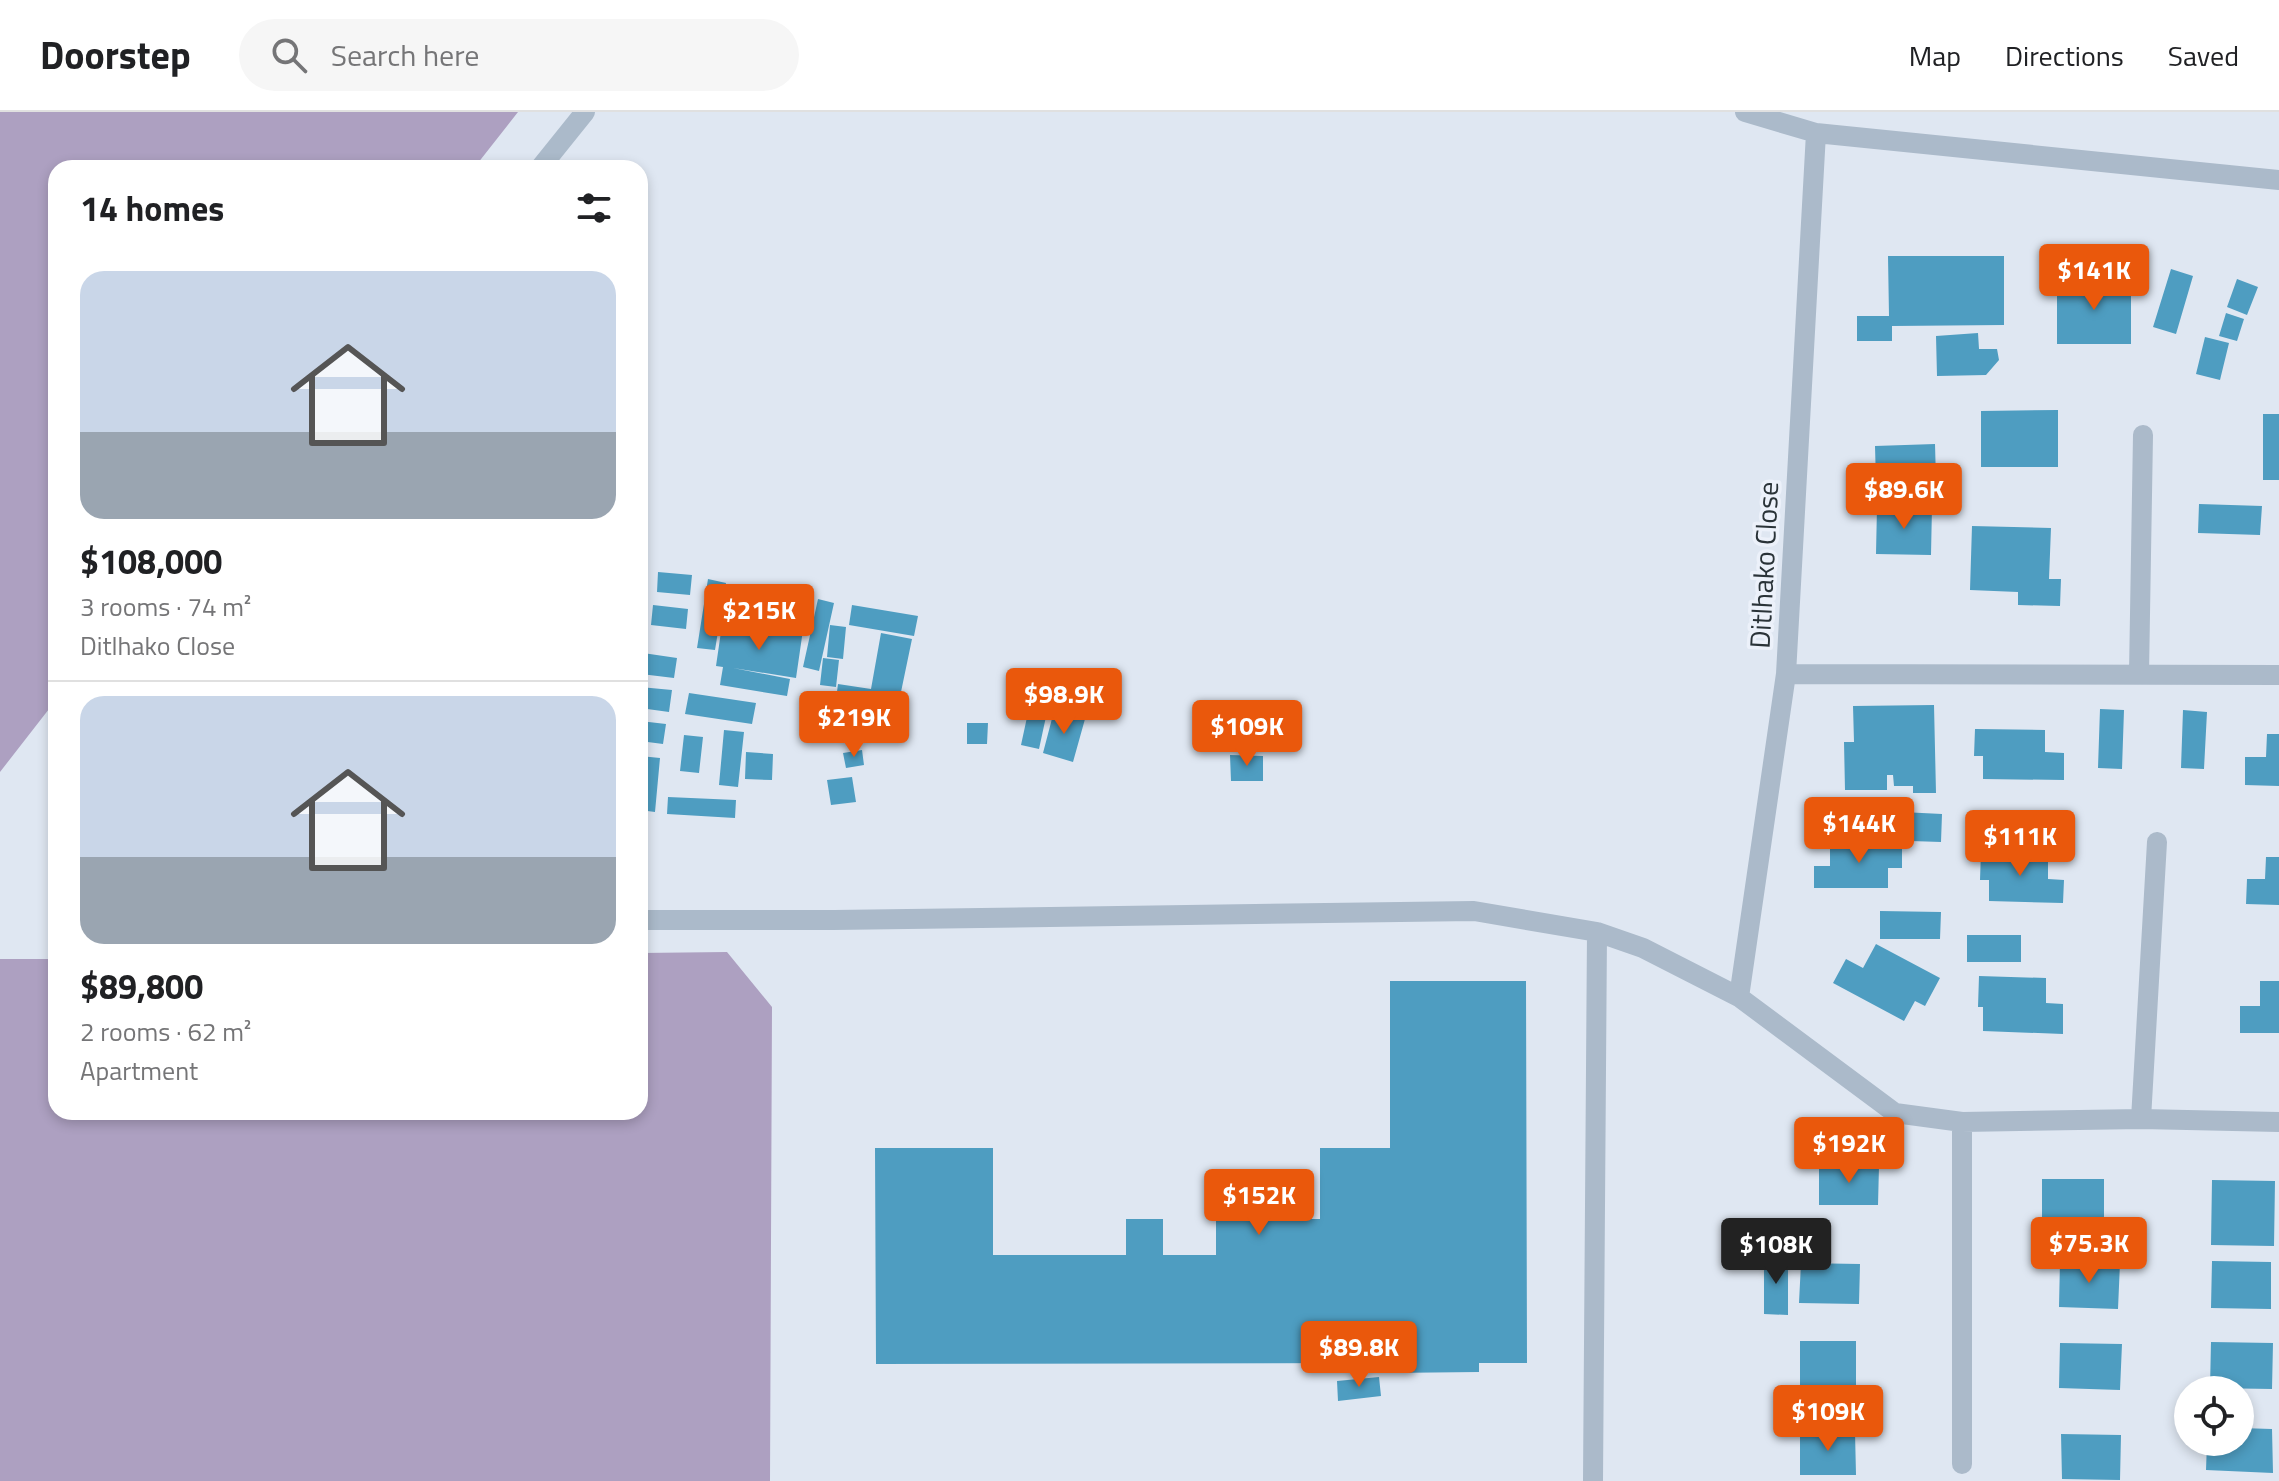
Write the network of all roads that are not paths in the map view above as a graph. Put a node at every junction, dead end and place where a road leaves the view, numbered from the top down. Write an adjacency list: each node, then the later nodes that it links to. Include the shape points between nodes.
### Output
1 (585, 112): 4 (street)
2 (1745, 112): 3 (street)
3 (1816, 133): 5 (street); 7 (street, Ditlhako Close)
4 (546, 160)
5 (2279, 180)
6 (2143, 435): 8 (street)
7 (1786, 674): 8 (street); 13 (street, Ditlhako Close)
8 (2139, 674): 9 (street)
9 (2279, 675)
10 (2157, 842): 14 (street)
11 (648, 920): 12 (street, via 1474,911)
12 (1597, 932): 13 (street, via 1643,948); 18 (street)
13 (1739, 997): 15 (street, via 1895,1113)
14 (2141, 1119): 15 (street); 16 (street)
15 (1962, 1122): 17 (street)
16 (2279, 1122)
17 (1962, 1464)
18 (1593, 1481)

